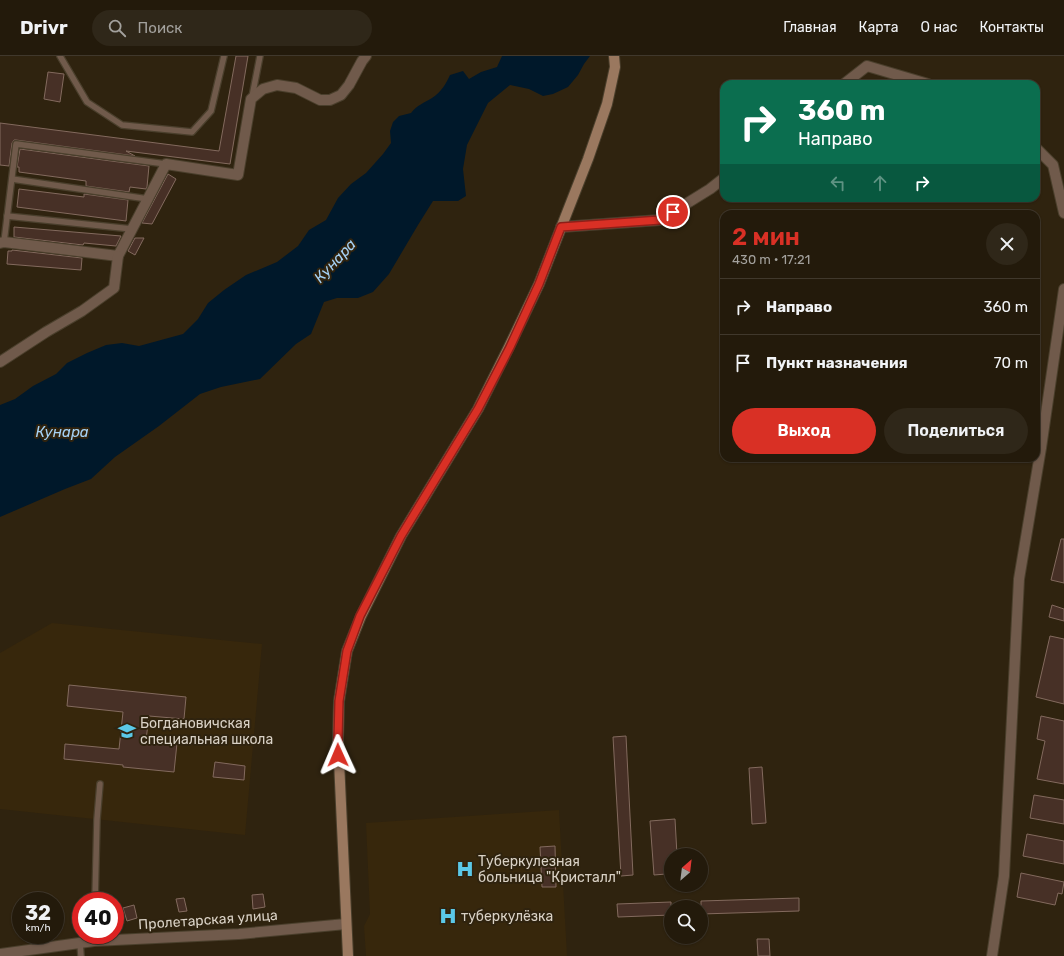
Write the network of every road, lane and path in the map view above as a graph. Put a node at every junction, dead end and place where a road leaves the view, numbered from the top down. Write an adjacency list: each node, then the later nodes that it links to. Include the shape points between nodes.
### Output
1 (60, 56): 2 (lane, via 87,102 122,125 192,132 211,111)
2 (224, 56)
3 (260, 56): 8 (lane)
4 (366, 56): 8 (street, via 341,95 330,100 320,100 296,88 277,85 263,89)
5 (614, 56): 16 (street, via 615,67 607,104)
6 (849, 80): 7 (street, via 866,66)
7 (914, 80)
8 (251, 99): 10 (street, via 238,175)
9 (1040, 152): 14 (street, via 1053,165)
10 (166, 164): 11 (lane, via 16,144); 13 (street)
11 (12, 179): 13 (lane); 15 (lane)
12 (720, 181): 16 (street, via 660,220)
13 (148, 199): 17 (street)
14 (1064, 213)
15 (7, 216): 17 (lane); 18 (lane)
16 (561, 227): 26 (street, via 539,284 506,354 478,409 401,536 360,616 347,651 339,701 338,739)
17 (132, 229): 19 (street)
18 (2, 243): 19 (street)
19 (118, 256): 21 (street, via 114,288)
20 (1064, 289): 22 (street)
21 (0, 362)
22 (1040, 454)
23 (1039, 462): 33 (street, via 1019,579 1004,876)
24 (100, 784): 25 (lane)
25 (95, 892)
26 (346, 924): 27 (street, Пролетарская улица, via 239,934); 32 (street)
27 (124, 937)
28 (73, 944): 30 (street, Пролетарская улица)
29 (80, 944): 31 (lane)
30 (0, 954)
31 (81, 956)
32 (348, 956)
33 (992, 956)

